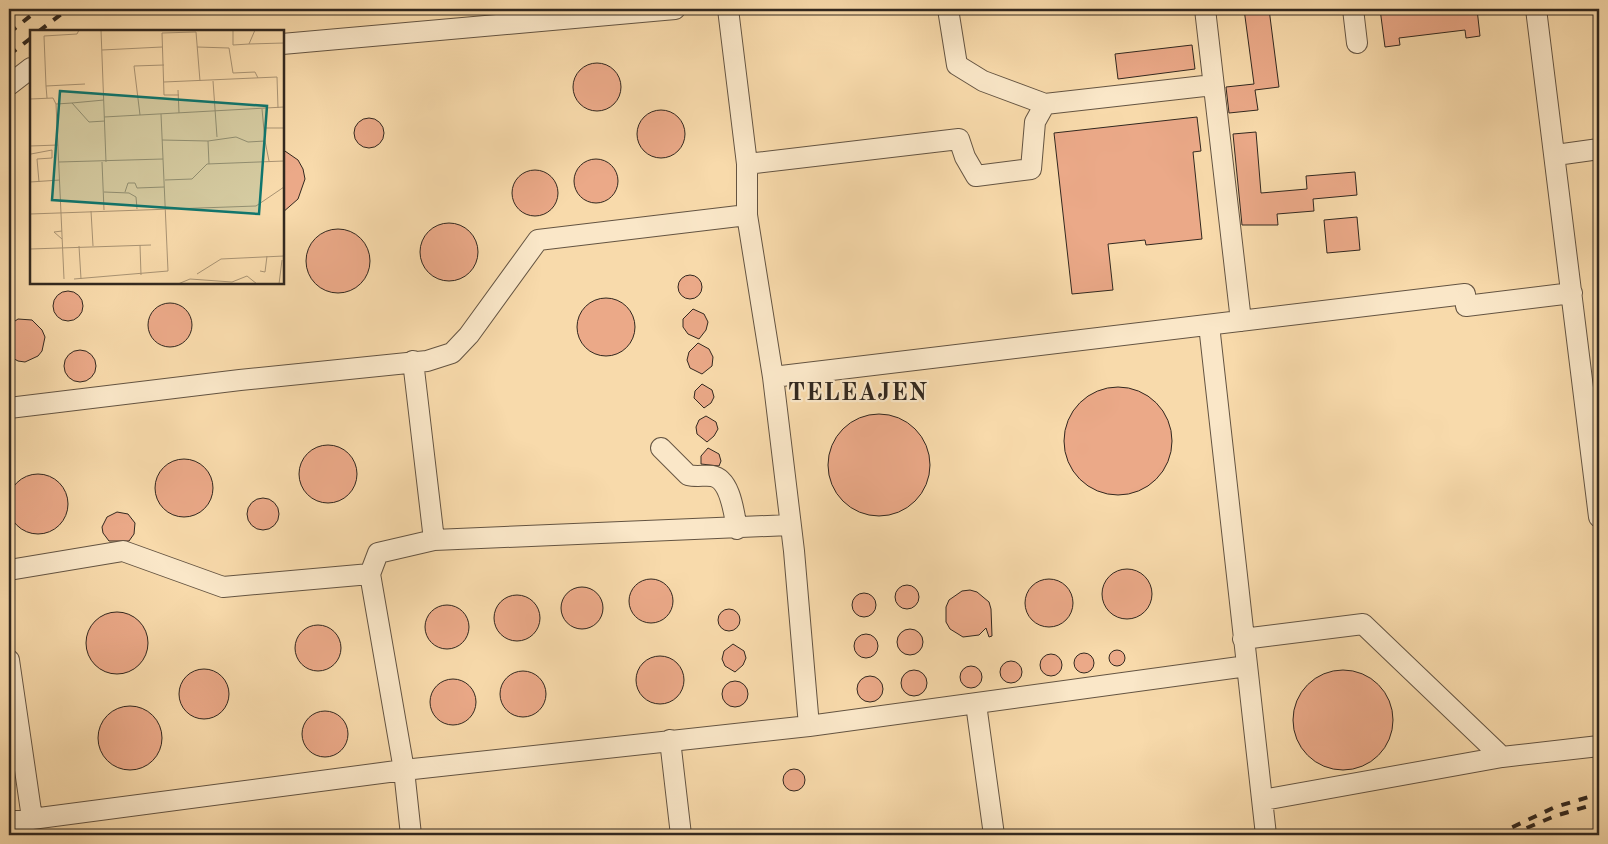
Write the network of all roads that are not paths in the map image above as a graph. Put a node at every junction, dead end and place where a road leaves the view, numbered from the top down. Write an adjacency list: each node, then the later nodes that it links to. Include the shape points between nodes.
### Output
1 (675, 9): 8 (lane)
2 (728, 9): 15 (lane)
3 (948, 9): 12 (lane, via 957,66 983,81)
4 (1205, 9): 11 (lane)
5 (1353, 9): 7 (lane)
6 (1536, 9): 14 (lane)
7 (1357, 43)
8 (284, 44)
9 (30, 69): 10 (lane)
10 (9, 84)
11 (1213, 85): 12 (lane); 18 (lane)
12 (1045, 104): 15 (lane, via 1035,122 1031,169 976,176 958,139)
13 (1599, 149): 14 (lane)
14 (1556, 155): 17 (lane)
15 (747, 164): 16 (lane)
16 (747, 215): 20 (lane, via 538,240 452,353 428,361); 21 (lane)
17 (1572, 294): 18 (lane, via 1466,306 1465,294); 23 (lane)
18 (1241, 321): 19 (lane)
19 (1209, 326): 21 (lane); 31 (lane)
20 (413, 361): 22 (lane); 28 (lane)
21 (773, 377): 26 (lane)
22 (9, 408)
23 (1594, 427): 25 (lane)
24 (661, 448): 27 (lane, via 688,475 713,476 721,481 731,501)
25 (1599, 517)
26 (790, 525): 27 (lane); 35 (lane)
27 (737, 529): 28 (lane)
28 (434, 540): 30 (lane, via 378,553)
29 (9, 570): 30 (lane, via 123,551 223,587)
30 (370, 574): 39 (lane)
31 (1243, 639): 33 (lane); 38 (lane, via 1362,624)
32 (9, 664): 41 (lane)
33 (1247, 666): 34 (lane); 40 (lane)
34 (976, 704): 35 (lane); 45 (lane)
35 (809, 726): 36 (lane)
36 (670, 740): 39 (lane); 44 (lane)
37 (1599, 746): 38 (lane)
38 (1502, 757): 40 (lane)
39 (404, 770): 41 (lane); 43 (lane)
40 (1262, 800): 46 (lane)
41 (32, 818): 42 (lane)
42 (9, 822)
43 (411, 835)
44 (681, 835)
45 (994, 835)
46 (1266, 835)

